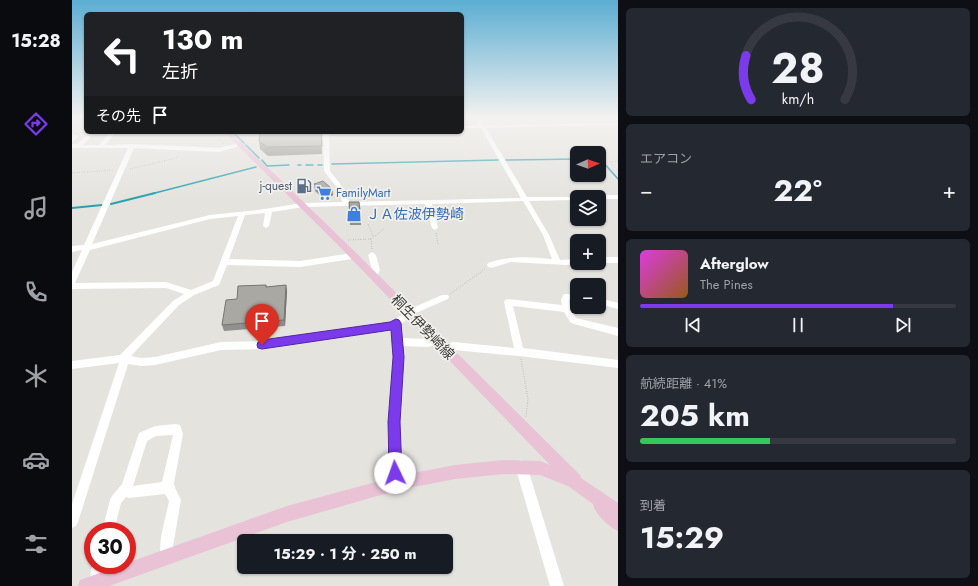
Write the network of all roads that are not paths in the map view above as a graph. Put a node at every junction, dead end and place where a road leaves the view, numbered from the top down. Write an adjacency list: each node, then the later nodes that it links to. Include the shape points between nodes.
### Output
1 (326, 144): 13 (street, via 327,170 342,190)
2 (493, 144): 11 (street)
3 (240, 145): 7 (street, via 223,150); 14 (main road, 桐生伊勢崎線)
4 (72, 146): 5 (street)
5 (79, 146): 6 (street)
6 (101, 146): 7 (street)
7 (132, 146): 19 (street)
8 (618, 197): 10 (street)
9 (570, 198): 11 (street)
10 (606, 198)
11 (525, 199): 12 (street); 26 (street, via 546,235)
12 (428, 202): 13 (street); 18 (street)
13 (346, 204): 14 (street)
14 (303, 205): 15 (street); 22 (main road, 桐生伊勢崎線)
15 (268, 211): 16 (street); 17 (street)
16 (243, 213): 19 (street, via 210,217); 25 (street)
17 (266, 226)
18 (435, 228)
19 (87, 247): 20 (street); 30 (street)
20 (72, 249)
21 (372, 255): 29 (street, via 376,270)
22 (352, 256): 25 (street, via 300,264); 29 (main road, 桐生伊勢崎線)
23 (606, 260): 24 (street)
24 (618, 260)
25 (225, 262): 32 (street, via 216,283)
26 (557, 262): 27 (street); 28 (street, via 503,260)
27 (570, 263)
28 (491, 265)
29 (373, 276): 38 (main road, 桐生伊勢崎線)
30 (72, 281)
31 (72, 286): 32 (street, via 166,285)
32 (192, 293): 45 (street, via 176,303)
33 (445, 297): 38 (street)
34 (570, 297): 37 (street, via 566,297)
35 (606, 303): 36 (street)
36 (618, 306)
37 (565, 308): 40 (street, via 577,322); 44 (street, via 508,302)
38 (410, 314): 39 (street); 41 (main road, 桐生伊勢崎線)
39 (396, 323): 42 (street); 45 (street, via 392,326 262,345 221,346 155,361)
40 (618, 332)
41 (436, 341): 42 (street); 43 (main road, 桐生伊勢崎線)
42 (398, 342): 49 (street, via 394,428 395,473)
43 (444, 349): 44 (street, via 453,346); 52 (main road, 桐生伊勢崎線)
44 (519, 352): 46 (street)
45 (122, 359): 47 (street); 54 (street, via 124,362)
46 (618, 364)
47 (72, 365)
48 (522, 466): 49 (main road, via 472,469); 52 (main road, via 540,468 556,474); 60 (street)
49 (398, 483): 57 (main road, via 287,514)
50 (168, 486): 51 (street, via 129,492); 51 (street, via 178,434 176,429 157,430 143,437); 57 (street, via 175,500)
51 (125, 490): 55 (street, via 116,500)
52 (585, 490): 53 (main road); 56 (main road, 桐生伊勢崎線)
53 (618, 512)
54 (72, 522)
55 (110, 522)
56 (618, 523)
57 (167, 557): 59 (main road)
58 (95, 574): 59 (street)
59 (91, 584)
60 (557, 586)

